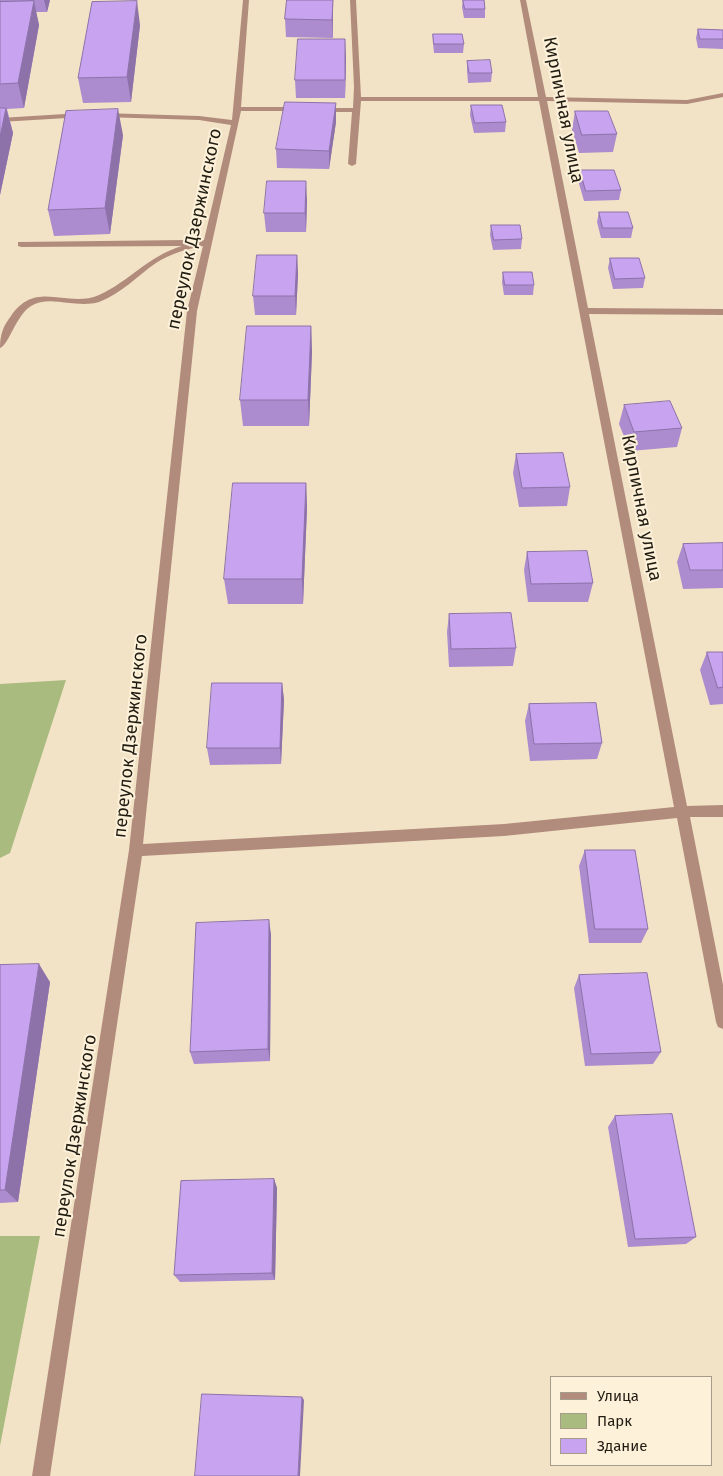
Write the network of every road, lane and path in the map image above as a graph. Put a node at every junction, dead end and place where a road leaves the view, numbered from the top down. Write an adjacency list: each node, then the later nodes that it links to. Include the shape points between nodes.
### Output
1 (246, 0): 7 (street, переулок Дзержинского)
2 (353, 0): 5 (street)
3 (523, 0): 6 (street, Кирпичная улица)
4 (723, 95): 6 (street, via 687,102)
5 (357, 99): 6 (street); 8 (street)
6 (543, 99): 16 (street, Кирпичная улица)
7 (238, 109): 8 (street); 12 (street, переулок Дзержинского)
8 (356, 110): 13 (street)
9 (86, 115): 11 (street)
10 (96, 115): 12 (street, via 163,116)
11 (0, 120)
12 (235, 123): 14 (street, переулок Дзержинского)
13 (352, 164)
14 (208, 242): 15 (street); 18 (street, via 178,248 155,260 106,295 85,302 53,297 33,301 16,312); 21 (street, переулок Дзержинского, via 192,311)
15 (21, 244)
16 (584, 311): 17 (street); 20 (street, Кирпичная улица)
17 (723, 312)
18 (0, 345)
19 (723, 811): 20 (street)
20 (682, 812): 21 (street, via 504,830); 22 (street, Кирпичная улица)
21 (136, 850): 23 (street, переулок Дзержинского)
22 (723, 1022)
23 (41, 1476)

